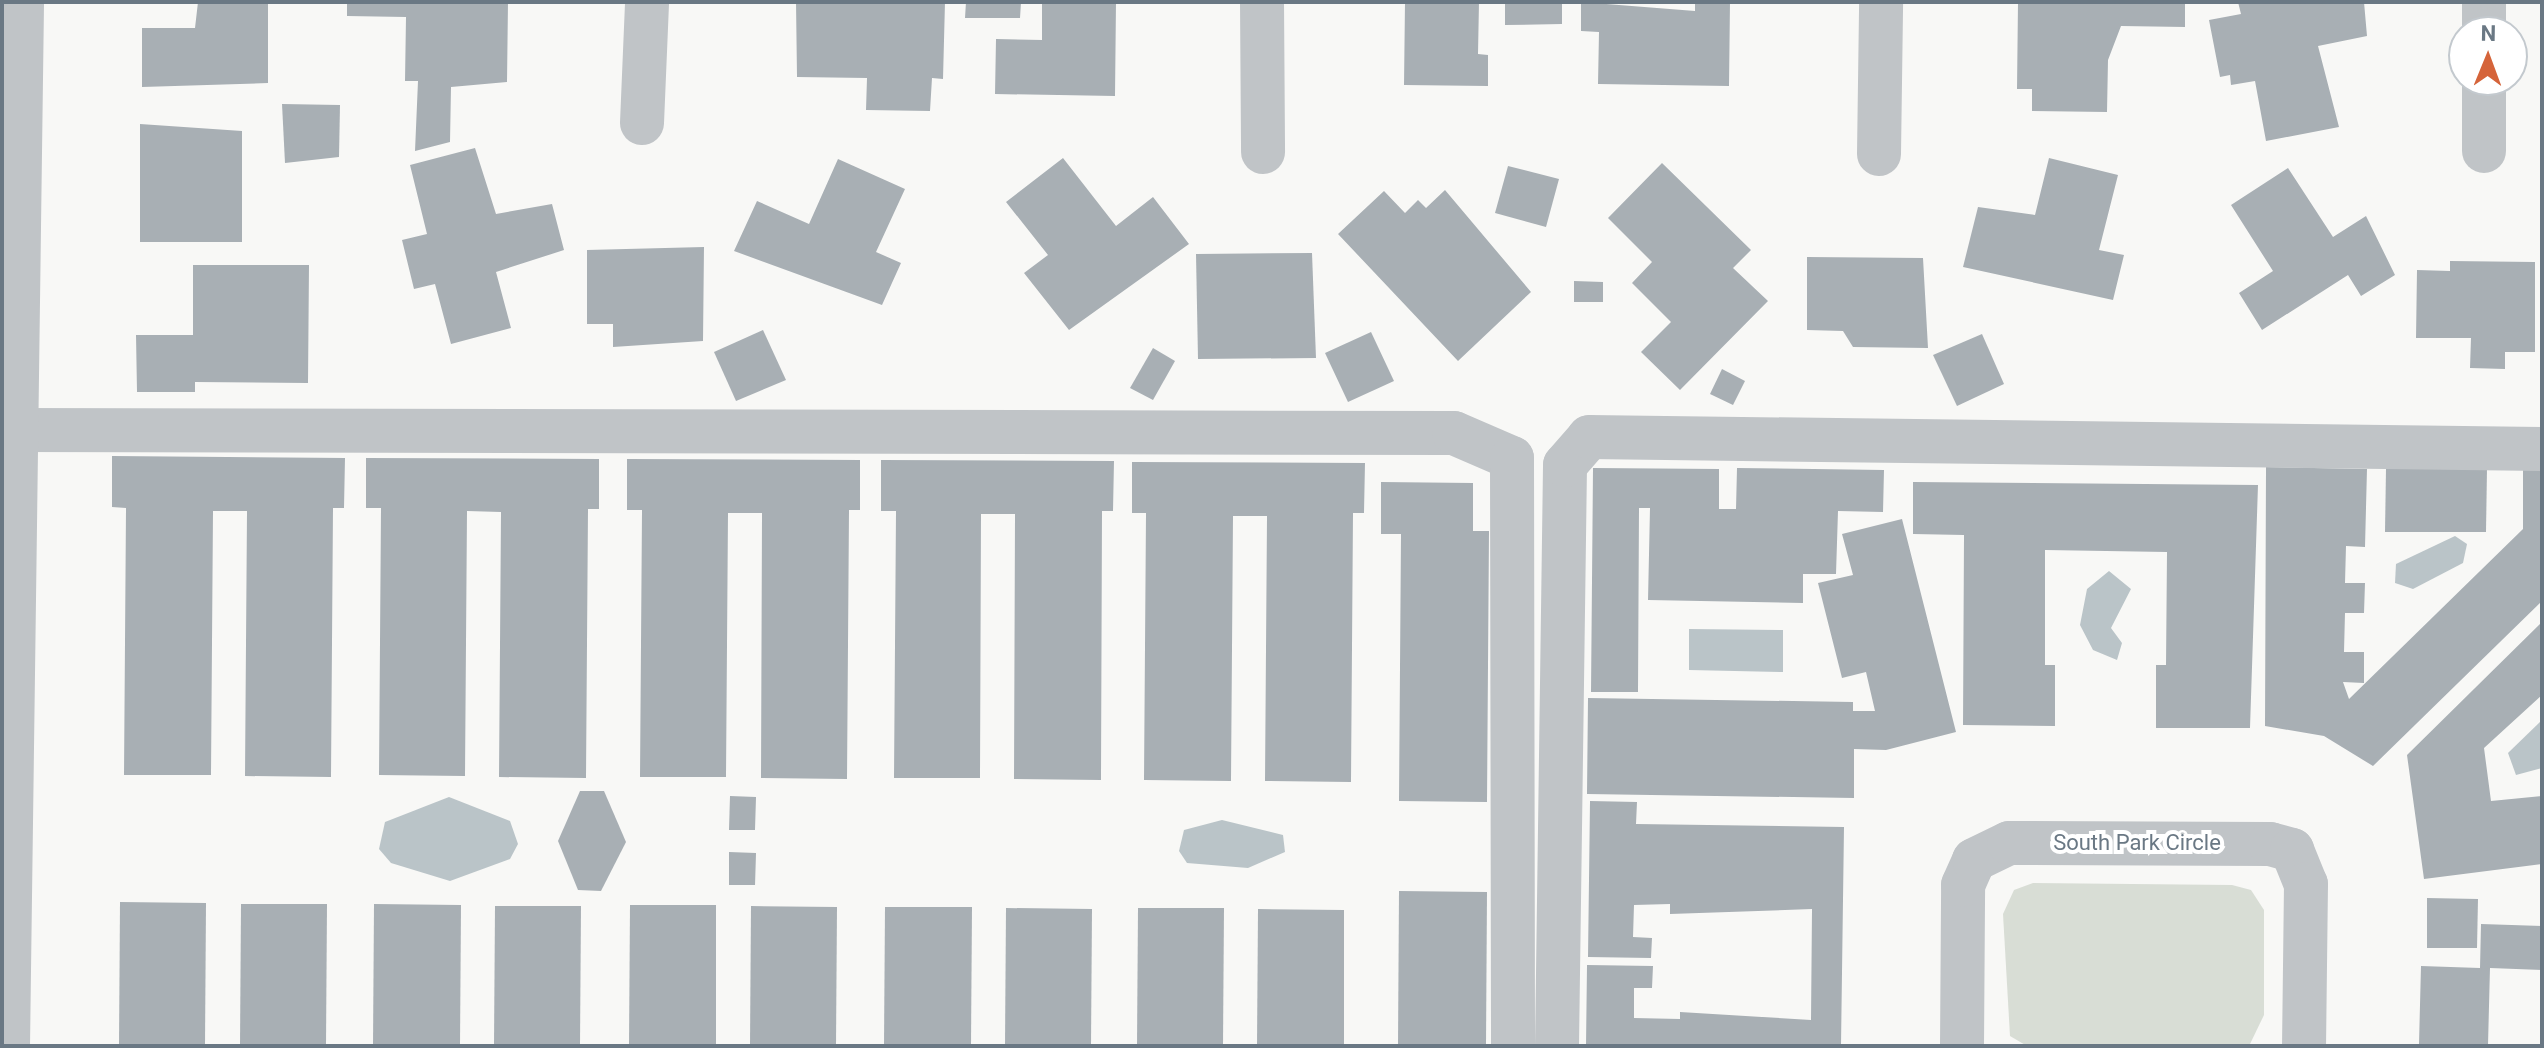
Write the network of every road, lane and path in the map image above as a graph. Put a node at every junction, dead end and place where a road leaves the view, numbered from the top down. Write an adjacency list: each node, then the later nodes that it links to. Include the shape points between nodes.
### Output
1 (22, 2): 10 (street)
2 (647, 2): 6 (street)
3 (1262, 2): 8 (street)
4 (1881, 2): 9 (street)
5 (2484, 96): 7 (street)
6 (642, 123)
7 (2484, 151)
8 (1263, 152)
9 (1879, 154)
10 (16, 430): 12 (street); 13 (street, via 1454,433 1512,458)
11 (2542, 449): 14 (street, via 1589,437 1565,465)
12 (8, 1046)
13 (1513, 1046)
14 (1557, 1046)
15 (1962, 1046): 16 (street, South Park Circle, via 1967,870 1996,846 2040,843 2292,850 2306,884)
16 (2304, 1046)

